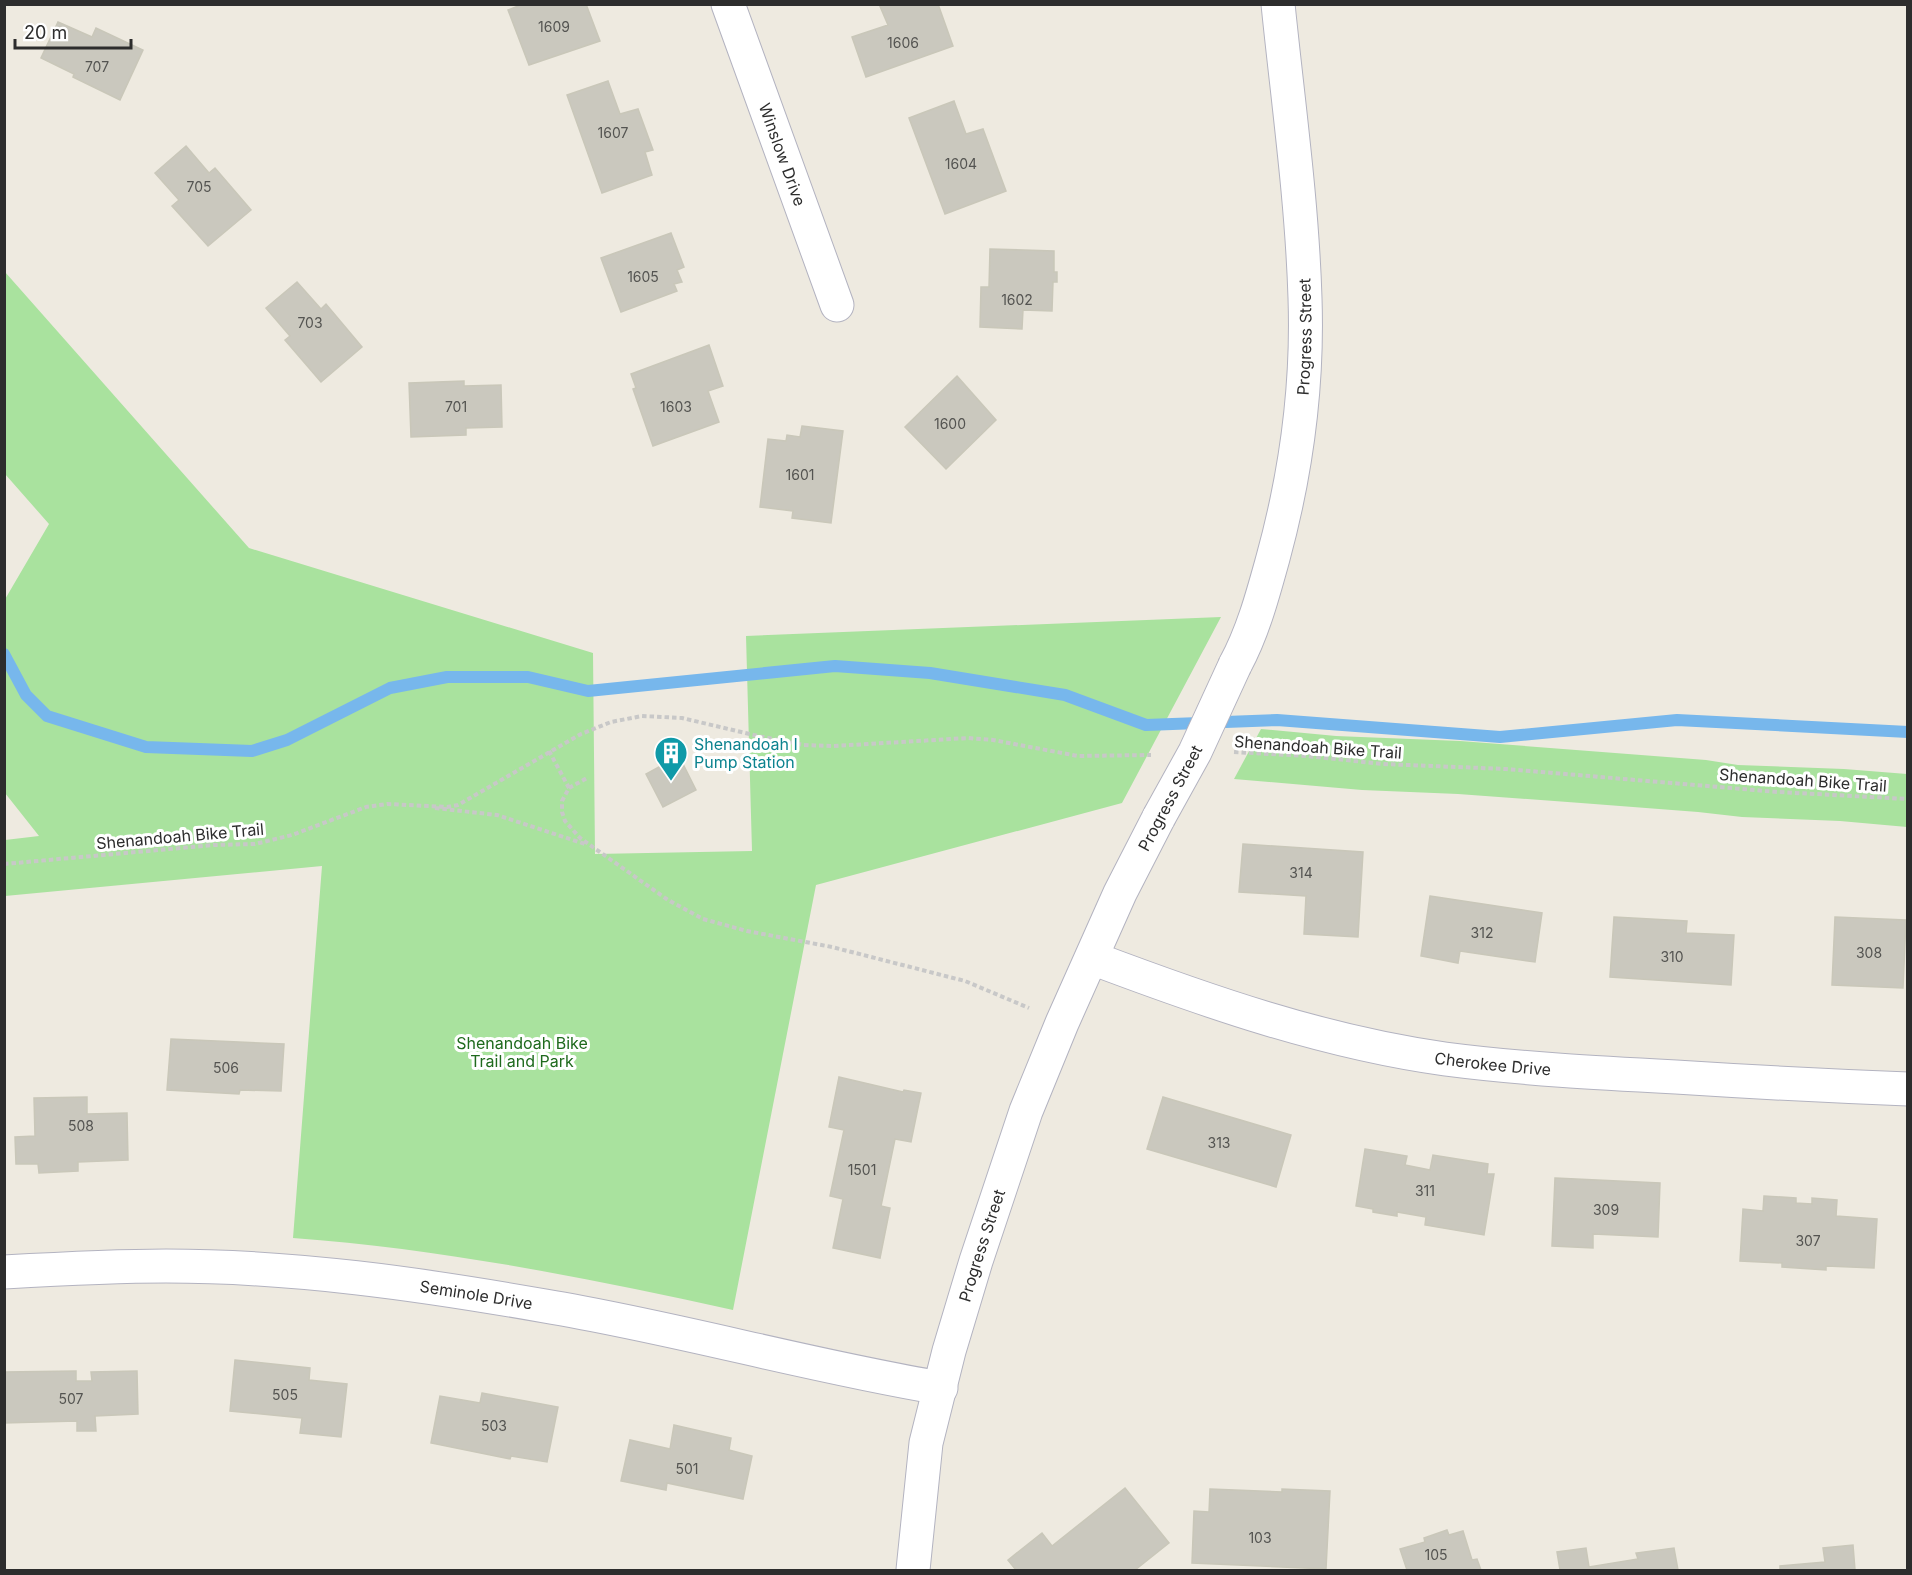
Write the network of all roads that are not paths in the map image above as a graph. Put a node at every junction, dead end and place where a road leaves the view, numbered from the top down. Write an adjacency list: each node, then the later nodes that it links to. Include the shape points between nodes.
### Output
1 (728, 4): 3 (street, Winslow Drive)
2 (1278, 4): 4 (street, Progress Street, bridge, via 1305,300 1302,410 1293,473 1280,534 1253,624 1195,752 1120,893)
3 (837, 305)
4 (1092, 958): 5 (street, Cherokee Drive, via 1270,1020 1444,1059 1555,1071); 7 (street, Progress Street, via 1026,1111 983,1238)
5 (1908, 1089)
6 (4, 1272): 7 (street, Seminole Drive, via 168,1266 273,1270 372,1281 546,1306)
7 (941, 1388): 8 (street, Progress Street, via 926,1443)
8 (913, 1570)

